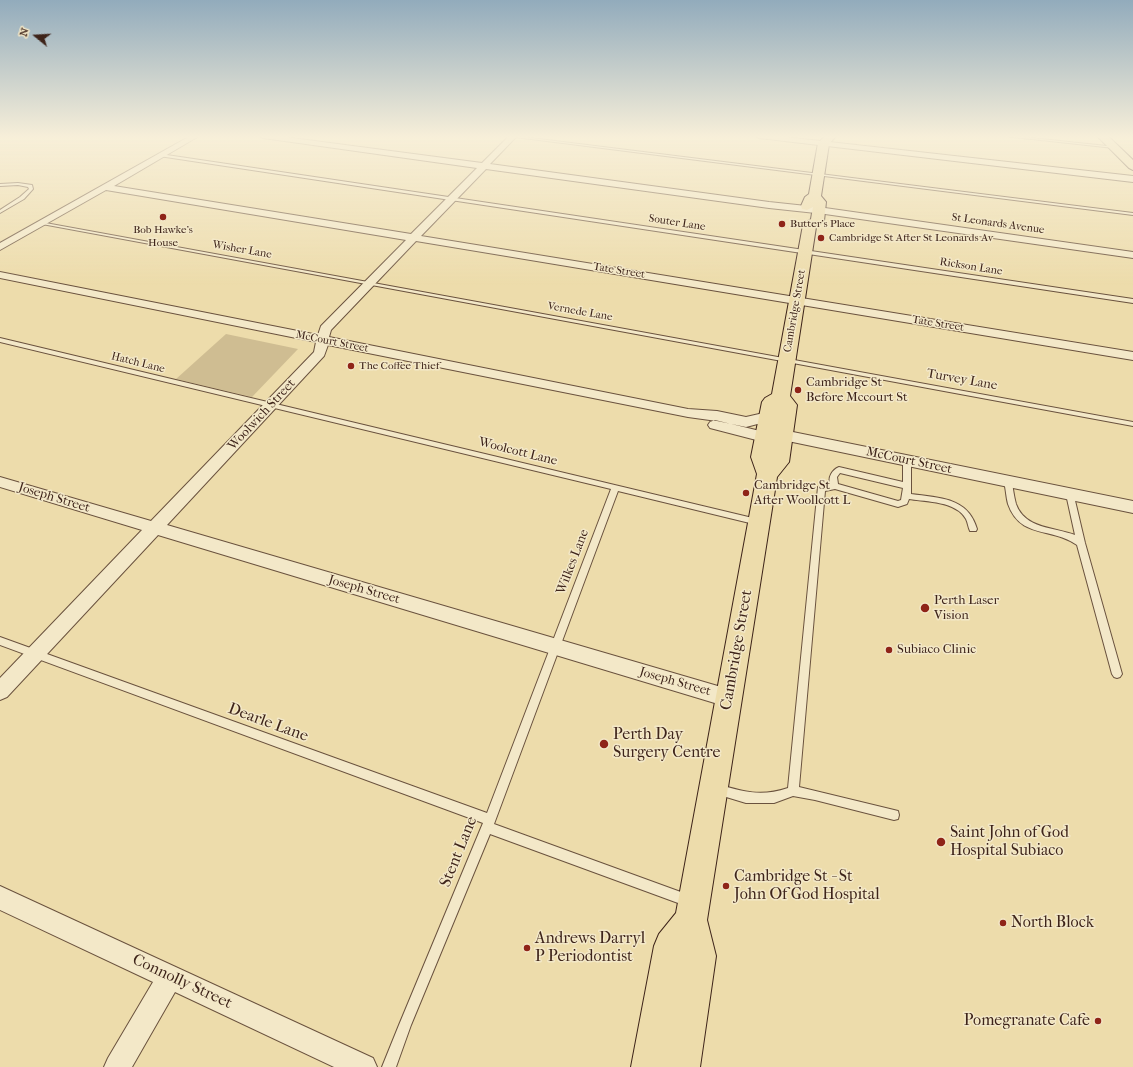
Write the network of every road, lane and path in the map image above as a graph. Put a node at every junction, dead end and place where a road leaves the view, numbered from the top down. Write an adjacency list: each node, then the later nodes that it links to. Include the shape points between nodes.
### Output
1 (29, 186): 9 (lane, via 31,189 22,198)
2 (364, 186): 8 (lane, Souter Lane)
3 (464, 186): 8 (street, Woolwich Street)
4 (629, 186): 10 (street, St Leonards Avenue, via 769,205)
5 (817, 186): 10 (main road, Cambridge Street, via 815,196 820,202)
6 (906, 186): 11 (lane)
7 (104, 187): 12 (street); 13 (street, Tate Street)
8 (451, 199): 13 (street, Woolwich Street); 15 (lane, Souter Lane)
9 (0, 212)
10 (812, 214): 15 (main road, Cambridge Street); 16 (street, St Leonards Avenue)
11 (1133, 214)
12 (42, 223): 14 (street); 18 (lane, Wisher Lane)
13 (413, 238): 18 (street, Woolwich Street); 19 (street, Tate Street)
14 (0, 247)
15 (805, 252): 19 (main road, Cambridge Street); 20 (lane, Rickson Lane)
16 (1133, 254)
17 (0, 275): 22 (street, McCourt Street)
18 (369, 284): 22 (street, Woolwich Street, via 324,329); 24 (lane, Vernede Lane)
19 (797, 301): 23 (street, Tate Street); 24 (main road, Cambridge Street)
20 (1133, 301)
21 (0, 340): 26 (lane, Hatch Lane)
22 (323, 340): 26 (street, Woolwich Street, via 320,353); 27 (street, McCourt Street)
23 (1133, 356)
24 (787, 360): 25 (main road, Cambridge Street); 29 (lane, Turvey Lane)
25 (780, 397): 28 (main road, Cambridge Street, via 771,402); 30 (main road, Cambridge Street, via 788,405)
26 (272, 405): 36 (lane, Woolcott Lane); 41 (street, Woolwich Street)
27 (688, 413): 28 (street, McCourt Street, via 746,422); 30 (street, McCourt Street, via 715,425)
28 (768, 417): 30 (main road, Cambridge Street)
29 (1133, 424)
30 (774, 436): 31 (street, McCourt Street); 40 (main road, Cambridge Street, via 761,457 767,474)
31 (907, 461): 33 (street, McCourt Street); 35 (lane)
32 (0, 482): 41 (street, Joseph Street)
33 (1008, 482): 37 (street, McCourt Street); 43 (lane, via 1013,507 1019,518 1029,525 1066,534)
34 (835, 486): 35 (lane, via 834,474 839,470); 38 (lane, via 898,504 904,502); 51 (lane, via 821,489)
35 (907, 486): 38 (lane)
36 (615, 488): 40 (lane, Woolcott Lane); 45 (lane, Wilkes Lane)
37 (1070, 494): 39 (street, McCourt Street); 43 (lane)
38 (906, 496): 42 (lane, via 959,507 968,514)
39 (1133, 507)
40 (759, 522): 49 (main road, Cambridge Street)
41 (155, 528): 45 (street, Joseph Street); 46 (street, Woolwich Street)
42 (973, 529)
43 (1081, 544): 47 (lane)
44 (0, 641): 46 (lane, Dearle Lane)
45 (555, 646): 49 (street, Joseph Street); 53 (lane, Stent Lane)
46 (35, 654): 48 (street, Woolwich Street); 53 (lane, Dearle Lane)
47 (1117, 674)
48 (0, 691)
49 (728, 698): 50 (main road, Cambridge Street)
50 (714, 788): 51 (lane, via 746,798 774,798); 55 (main road, Cambridge Street)
51 (793, 791): 52 (lane)
52 (894, 816)
53 (489, 823): 55 (lane, Dearle Lane); 59 (lane, Stent Lane, via 404,1025)
54 (0, 898): 56 (street, Connolly Street)
55 (692, 911): 60 (main road, Cambridge Street, via 671,946); 61 (main road, Cambridge Street, via 699,956)
56 (170, 977): 57 (street); 58 (street, Connolly Street)
57 (117, 1067)
58 (364, 1067)
59 (389, 1067)
60 (649, 1067)
61 (682, 1067)

